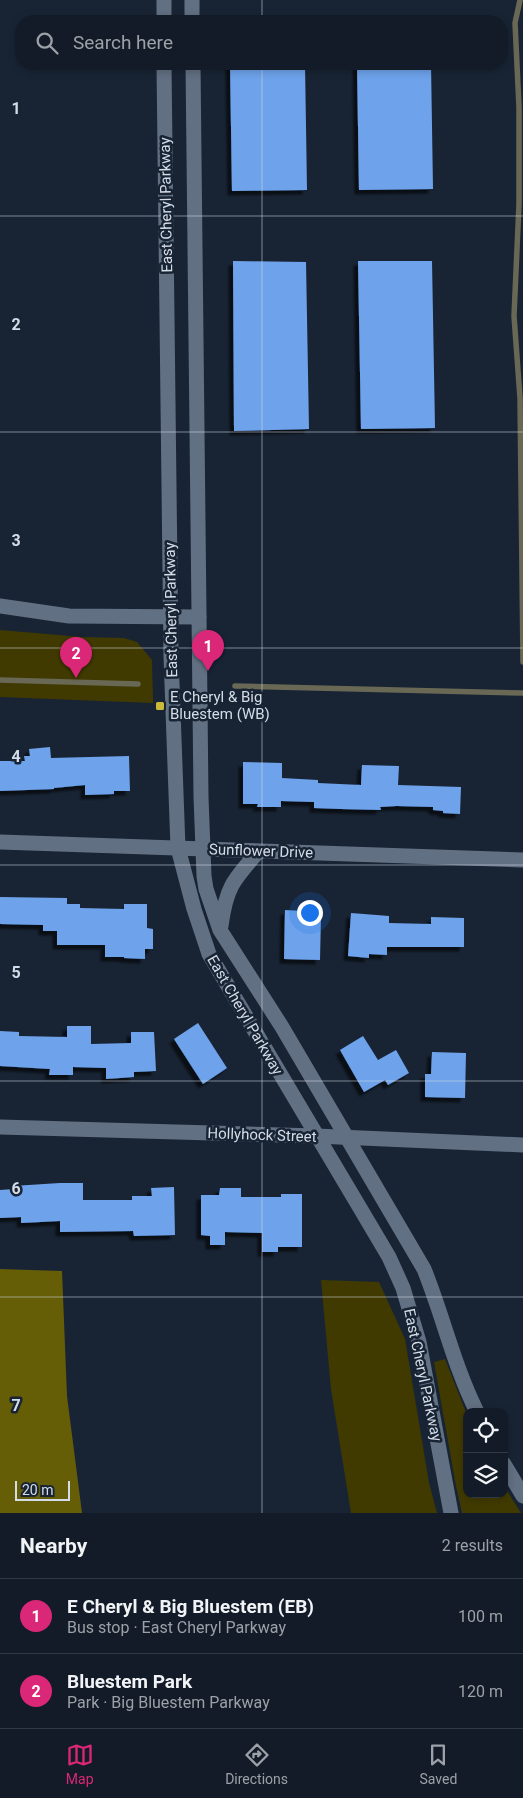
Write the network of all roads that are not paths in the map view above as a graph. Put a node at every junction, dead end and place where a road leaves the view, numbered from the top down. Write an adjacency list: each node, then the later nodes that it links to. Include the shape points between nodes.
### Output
1 (164, 0): 3 (street)
2 (192, 0): 4 (street)
3 (164, 15)
4 (192, 15)
5 (164, 70): 9 (street, East Cheryl Parkway)
6 (193, 70): 8 (street, East Cheryl Parkway)
7 (0, 606): 9 (street, via 69,616)
8 (199, 617): 9 (street); 12 (street, East Cheryl Parkway)
9 (171, 618): 11 (street, East Cheryl Parkway)
10 (0, 842): 11 (street, Sunflower Drive)
11 (178, 848): 12 (street, Sunflower Drive); 17 (street, East Cheryl Parkway, via 209,954)
12 (202, 849): 13 (street, Sunflower Drive); 15 (street, East Cheryl Parkway, via 206,889)
13 (258, 852): 14 (street, Sunflower Drive); 15 (street, via 234,880 224,903)
14 (523, 860)
15 (220, 930): 18 (street, East Cheryl Parkway)
16 (0, 1127): 17 (street, Hollyhock Street)
17 (316, 1136): 18 (street, Hollyhock Street); 23 (street, East Cheryl Parkway, via 389,1257 403,1288 420,1342)
18 (347, 1138): 19 (street, Hollyhock Street); 20 (street, East Cheryl Parkway, via 424,1269)
19 (523, 1146)
20 (475, 1408)
21 (508, 1471): 22 (street)
22 (523, 1496)
23 (451, 1513)

